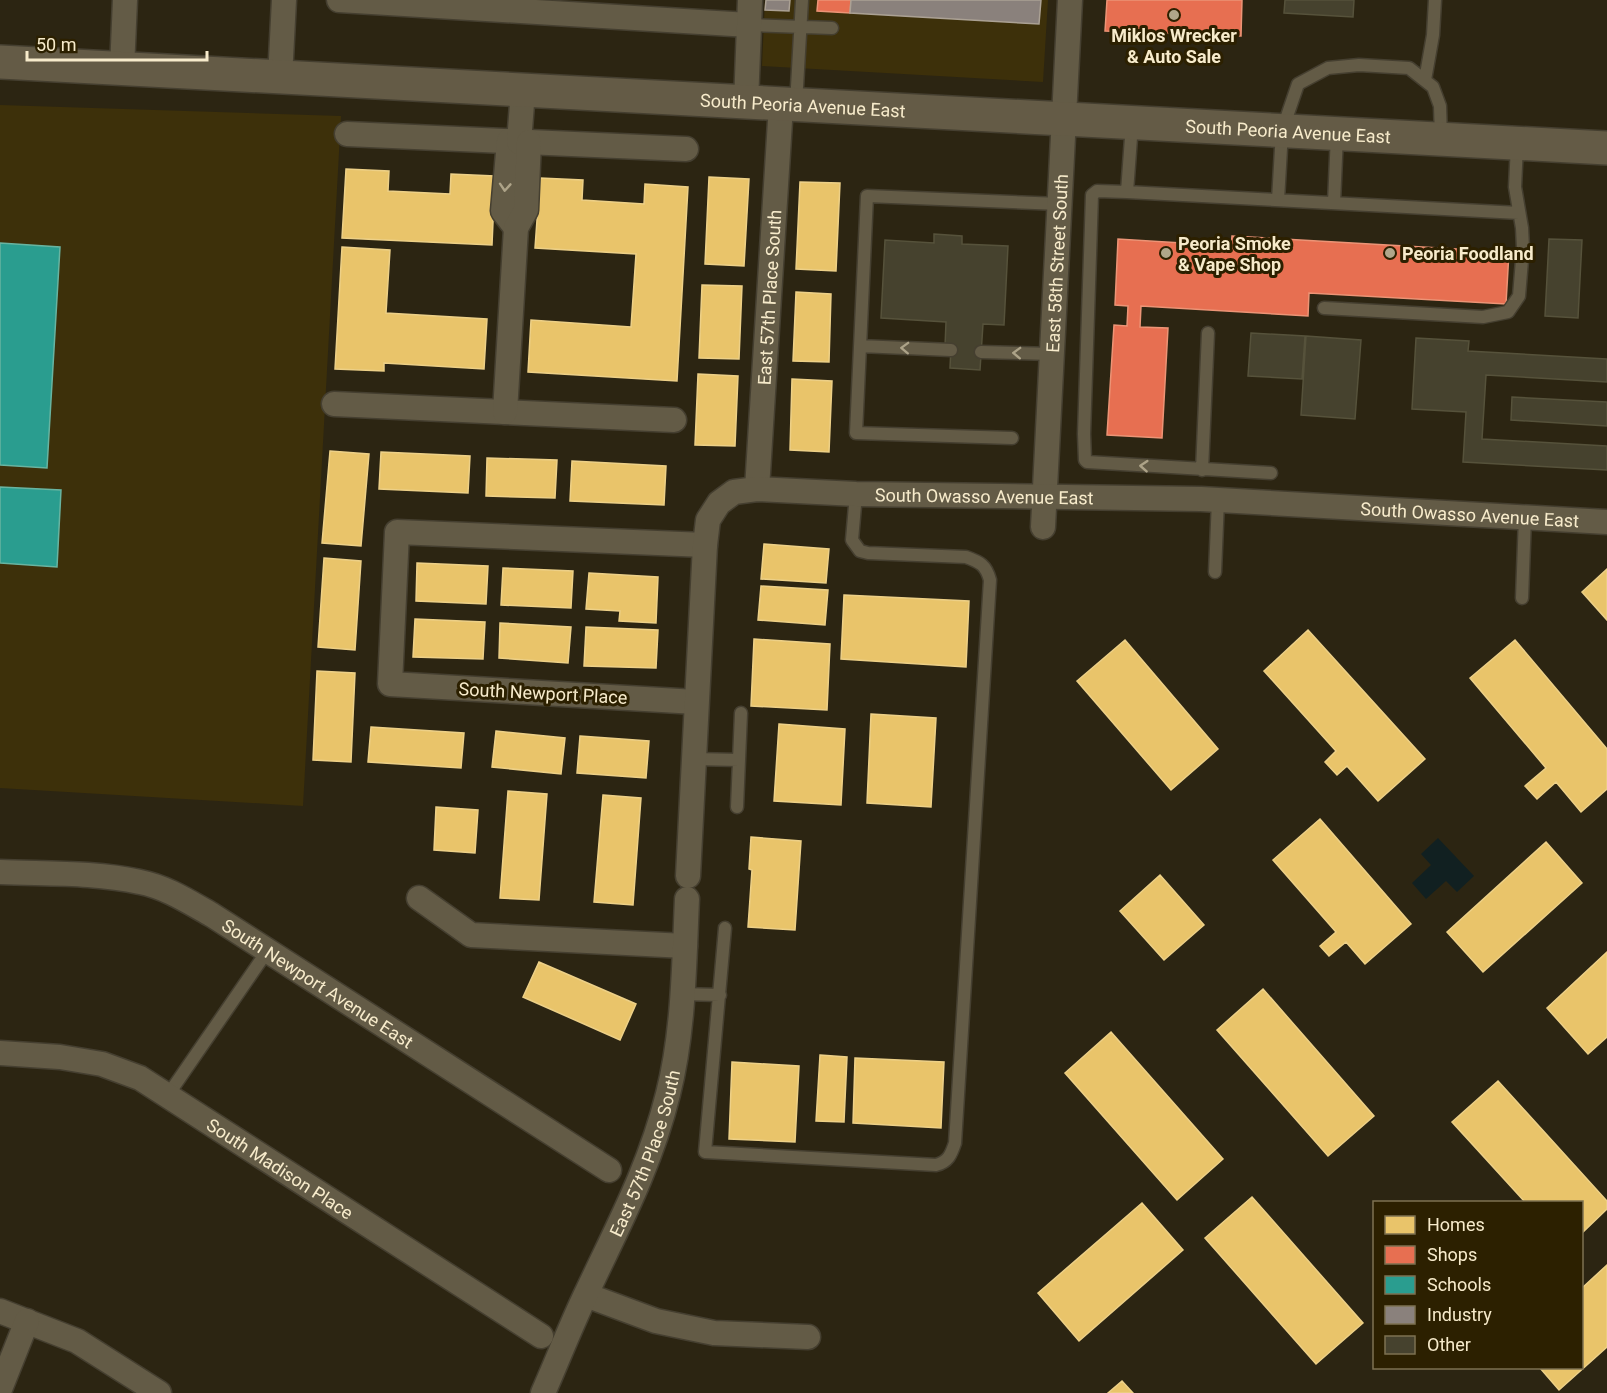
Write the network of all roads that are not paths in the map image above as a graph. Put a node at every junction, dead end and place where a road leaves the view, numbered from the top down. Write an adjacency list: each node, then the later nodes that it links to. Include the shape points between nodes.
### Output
1 (125, 0): 12 (street)
2 (284, 0): 13 (street)
3 (339, 0): 8 (street)
4 (750, 0): 8 (street)
5 (802, 0): 9 (lane)
6 (1070, 0): 18 (street, East 58th Street South)
7 (1435, 0): 14 (lane)
8 (749, 25): 9 (lane); 16 (street)
9 (800, 27): 10 (lane); 17 (lane)
10 (832, 28)
11 (0, 62): 12 (main road, South Peoria Avenue East)
12 (122, 69): 13 (main road, South Peoria Avenue East)
13 (280, 78): 15 (main road, South Peoria Avenue East)
14 (1425, 81): 20 (lane, via 1409,68 1328,68 1298,84); 23 (lane, via 1433,87 1440,106)
15 (523, 91): 16 (main road, South Peoria Avenue East); 24 (street)
16 (746, 103): 17 (main road, South Peoria Avenue East)
17 (789, 105): 18 (main road, South Peoria Avenue East); 45 (street, East 57th Place South)
18 (1064, 120): 19 (main road, South Peoria Avenue East); 31 (street, East 58th Street South)
19 (1132, 124): 20 (main road, South Peoria Avenue East); 28 (lane)
20 (1282, 131): 22 (main road, South Peoria Avenue East); 29 (lane)
21 (347, 134): 24 (street)
22 (1337, 134): 23 (main road, South Peoria Avenue East); 30 (lane)
23 (1441, 139): 25 (main road, South Peoria Avenue East)
24 (519, 142): 27 (street); 40 (street, via 503,211 516,228)
25 (1517, 143): 26 (main road, South Peoria Avenue East); 32 (lane, via 1515,187)
26 (1607, 148)
27 (686, 149)
28 (1127, 192): 29 (lane); 43 (lane, one-way to 28, via 1087,462 1083,457 1092,195 1097,191)
29 (1278, 200): 30 (lane)
30 (1334, 203): 32 (lane)
31 (1060, 204): 35 (lane, via 867,196); 38 (street, East 58th Street South)
32 (1519, 213): 33 (lane, via 1520,288 1508,312 1483,317)
33 (1324, 308)
34 (1208, 333): 43 (lane)
35 (860, 346): 36 (lane, one-way to 35); 42 (lane, via 856,433)
36 (951, 350)
37 (981, 351): 38 (lane, one-way to 37)
38 (1052, 354): 47 (street, East 58th Street South)
39 (334, 404): 40 (street)
40 (505, 412): 41 (street)
41 (674, 420)
42 (1012, 438)
43 (1202, 470): 44 (lane)
44 (1271, 473)
45 (757, 489): 46 (street, South Owasso Avenue East); 52 (street, South Owasso Avenue East, via 734,492 719,502 708,520)
46 (856, 494): 47 (street, South Owasso Avenue East); 66 (lane, via 852,540 860,550 966,557 986,567 990,580 955,1143 951,1155 945,1163 936,1165 705,1152)
47 (1045, 496): 48 (street, South Owasso Avenue East); 51 (street, East 58th Street South)
48 (1218, 500): 49 (street, South Owasso Avenue East); 53 (lane)
49 (1525, 517): 50 (street, South Owasso Avenue East); 54 (lane)
50 (1607, 522)
51 (1043, 527)
52 (705, 545): 55 (street, East 57th Place South); 55 (street, South Newport Place, via 397,532 390,684)
53 (1215, 572)
54 (1522, 598)
55 (696, 702): 57 (street, East 57th Place South)
56 (741, 713): 58 (lane)
57 (694, 759): 58 (lane); 63 (street, East 57th Place South)
58 (739, 760): 59 (lane)
59 (737, 807)
60 (0, 872): 64 (street, South Newport Avenue East, via 141,882 173,894)
61 (418, 898): 63 (street, via 471,935)
62 (725, 928): 66 (lane)
63 (685, 946): 65 (street, East 57th Place South)
64 (268, 950): 68 (lane); 69 (street, South Newport Avenue East)
65 (681, 994): 66 (lane); 70 (street, East 57th Place South, via 675,1060 658,1132 640,1181)
66 (720, 995)
67 (0, 1053): 68 (street, South Madison Place, via 102,1064 141,1078)
68 (168, 1095): 73 (street, South Madison Place)
69 (609, 1170)
70 (586, 1295): 74 (street, via 656,1321 714,1333); 77 (street, East 57th Place South)
71 (0, 1311): 72 (street)
72 (27, 1321): 75 (street); 76 (street, via 77,1341)
73 (541, 1336)
74 (808, 1337)
75 (0, 1389)
76 (159, 1393)
77 (543, 1393)

